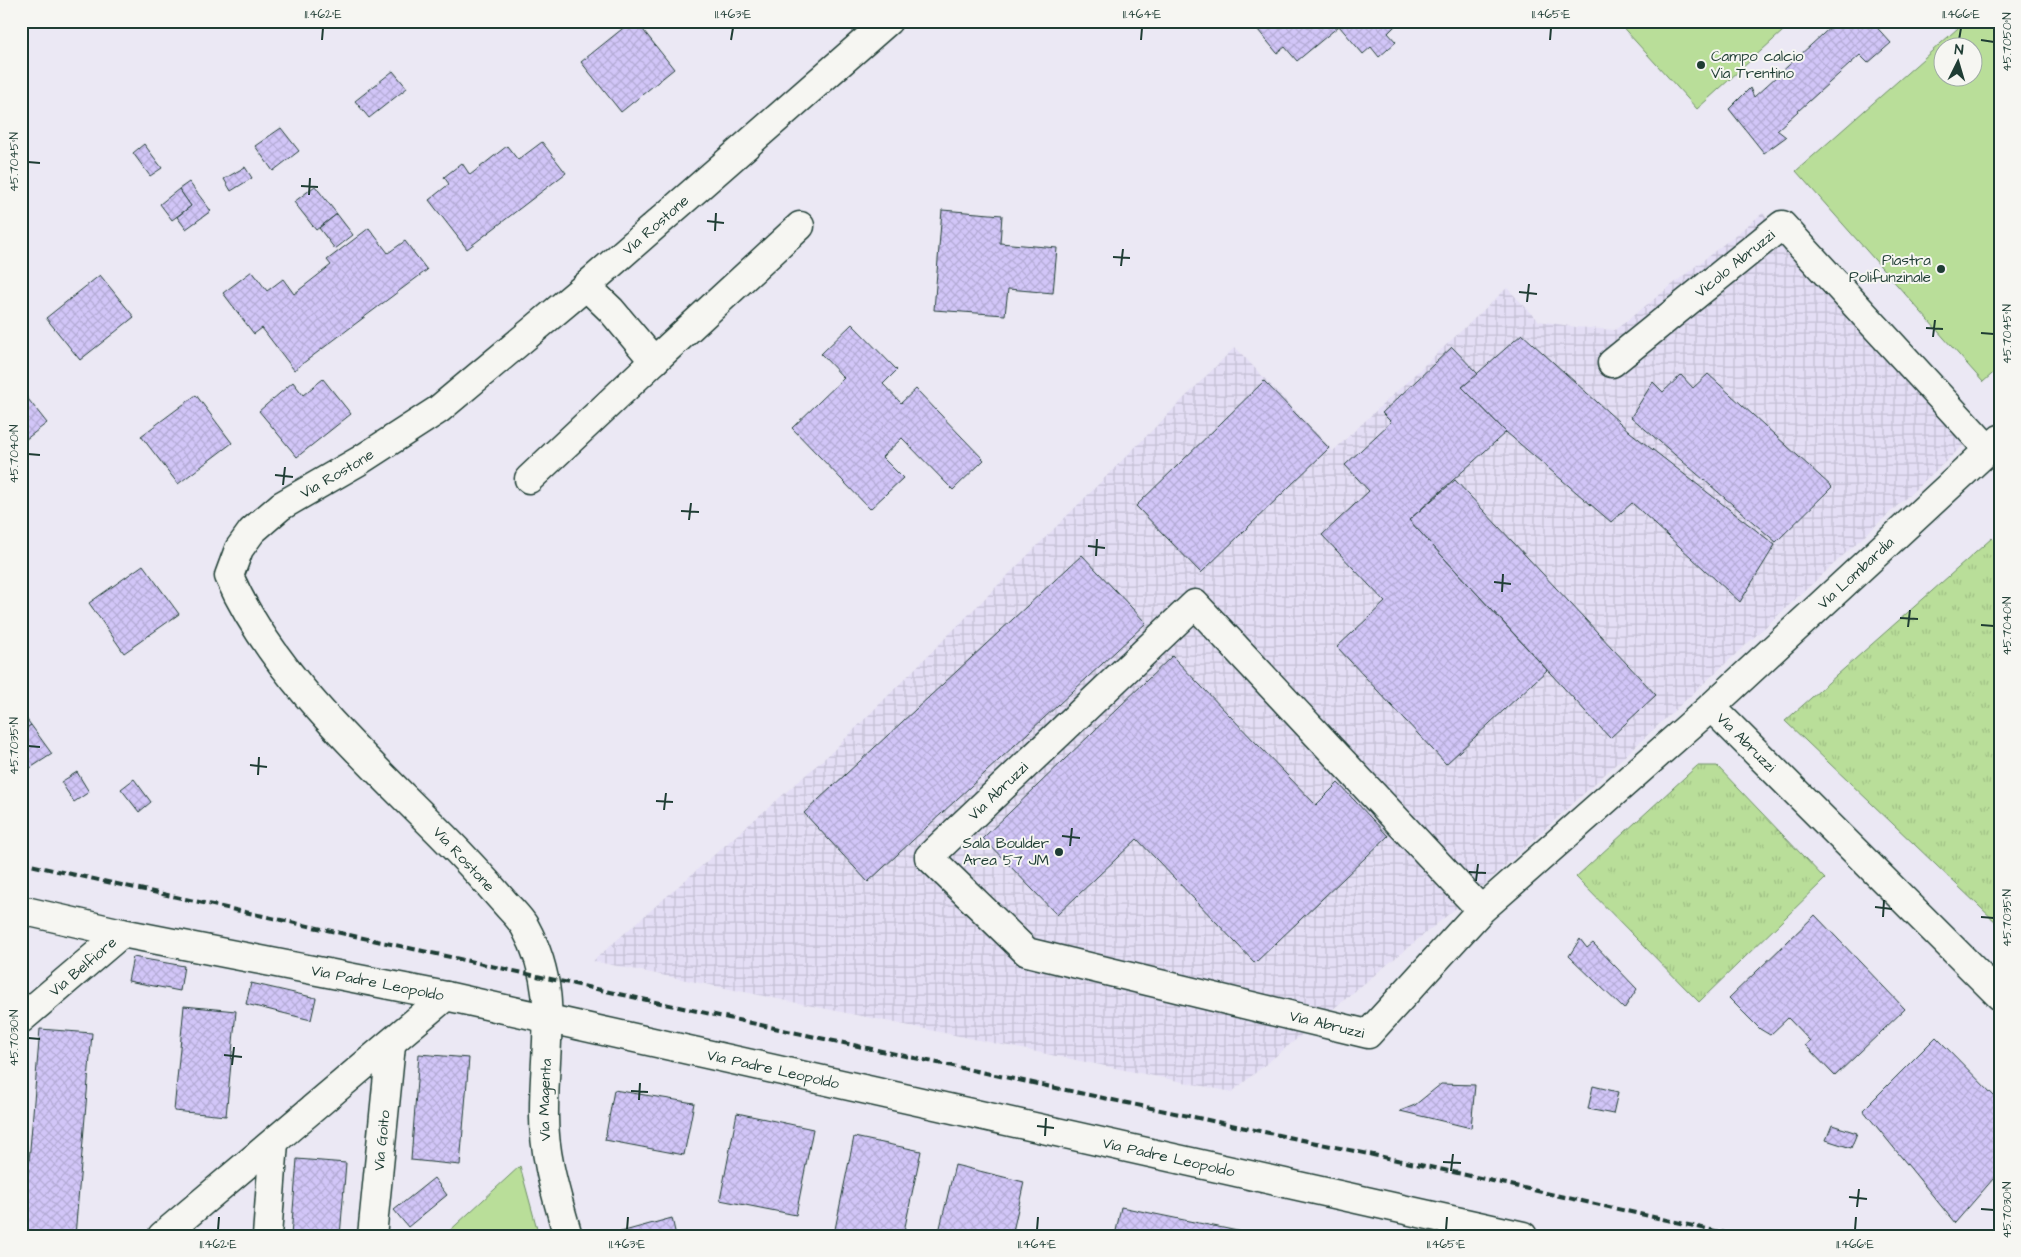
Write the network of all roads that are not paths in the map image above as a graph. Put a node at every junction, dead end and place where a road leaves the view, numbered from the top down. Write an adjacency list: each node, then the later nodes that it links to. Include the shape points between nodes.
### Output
1 (888, 21): 3 (street, Via Rostone)
2 (800, 226): 4 (street)
3 (586, 286): 4 (street); 15 (street, Via Rostone, via 438,410 281,506 252,531 239,549 229,576 260,634 325,716 477,870 524,925 545,976)
4 (654, 361): 7 (street)
5 (1612, 363): 6 (street, Vicolo Abruzzi, via 1782,225)
6 (1994, 444): 8 (street, Via Lombardia)
7 (529, 479)
8 (1711, 707): 10 (street, Via Abruzzi); 13 (street, Via Abruzzi)
9 (21, 910): 11 (street, Via Padre Leopoldo)
10 (1481, 910): 10 (street, Via Abruzzi, via 1368,1034 1027,952 929,858 1195,604)
11 (122, 933): 12 (street, Via Padre Leopoldo); 14 (street, Via Belfiore)
12 (446, 996): 15 (street, Via Padre Leopoldo); 16 (street)
13 (2000, 996)
14 (21, 1019)
15 (548, 1020): 21 (street, Via Magenta, via 544,1110 547,1159); 22 (street, Via Padre Leopoldo)
16 (391, 1045): 17 (street); 20 (street, Via Goito)
17 (274, 1142): 18 (street); 19 (street)
18 (162, 1236)
19 (267, 1236)
20 (372, 1236)
21 (568, 1236)
22 (1523, 1236)

